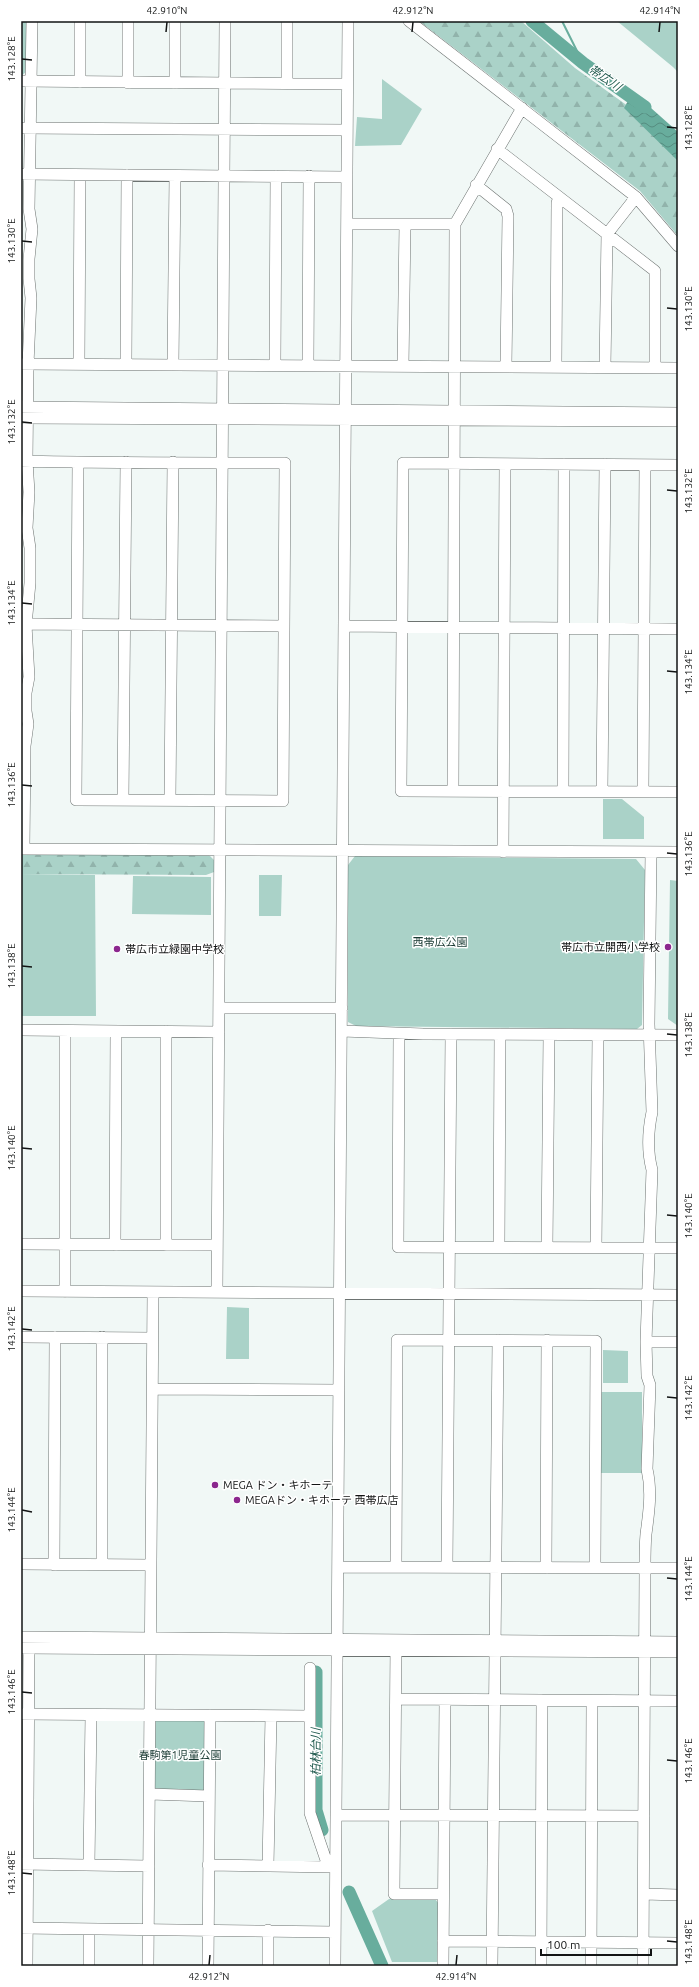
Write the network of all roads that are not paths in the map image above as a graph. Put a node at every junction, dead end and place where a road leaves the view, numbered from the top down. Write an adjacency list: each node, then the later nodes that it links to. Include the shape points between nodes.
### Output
1 (32, 21): 9 (street)
2 (80, 21): 10 (street)
3 (128, 21): 12 (street)
4 (175, 21): 11 (street)
5 (225, 21): 13 (street)
6 (287, 21): 14 (street)
7 (348, 21): 15 (street)
8 (409, 21): 16 (street)
9 (25, 81): 10 (street); 17 (street)
10 (80, 82): 12 (street)
11 (175, 82): 12 (street); 13 (street)
12 (128, 83)
13 (224, 83): 14 (street); 18 (street)
14 (286, 83): 15 (street)
15 (347, 84): 19 (street)
16 (522, 108): 20 (street); 30 (street)
17 (25, 128): 18 (street); 21 (street)
18 (225, 130): 19 (street); 24 (street)
19 (347, 130): 28 (street)
20 (497, 150): 29 (street); 31 (street)
21 (25, 174): 22 (street); 37 (street, via 32,229 29,259 32,298)
22 (80, 175): 23 (street); 38 (street)
23 (127, 175): 25 (street); 39 (street)
24 (224, 175): 25 (street); 26 (street); 41 (street)
25 (175, 176): 40 (street)
26 (276, 176): 27 (street); 42 (street)
27 (309, 176): 28 (street); 43 (street)
28 (347, 177): 32 (street)
29 (476, 186): 34 (street); 47 (street, via 506,209 508,216)
30 (636, 197): 35 (street); 36 (street)
31 (559, 198): 35 (street); 48 (street)
32 (347, 224): 33 (street); 44 (street)
33 (405, 224): 34 (street); 45 (street)
34 (455, 224): 46 (street)
35 (607, 234): 49 (street); 50 (street, via 655,271)
36 (678, 246)
37 (24, 364): 38 (street); 52 (street)
38 (79, 364): 39 (street)
39 (126, 364): 40 (street)
40 (173, 364): 41 (street)
41 (223, 364): 42 (street); 54 (street)
42 (275, 365): 43 (street)
43 (308, 365): 44 (street)
44 (346, 366): 45 (street); 55 (street)
45 (403, 366): 46 (street)
46 (455, 366): 47 (street); 56 (street)
47 (506, 366): 48 (street)
48 (556, 367): 49 (street)
49 (604, 367): 50 (street)
50 (655, 368): 51 (street)
51 (678, 368)
52 (24, 413): 54 (street); 58 (street)
53 (678, 413): 56 (street)
54 (223, 414): 55 (street); 62 (street)
55 (346, 414): 56 (street); 75 (street)
56 (455, 416): 57 (street); 63 (street)
57 (678, 421)
58 (24, 461): 59 (street); 69 (street, via 29,492 27,528 30,548 30,583)
59 (78, 462): 60 (street); 70 (street)
60 (126, 462): 61 (street); 71 (street)
61 (173, 462): 62 (street); 72 (street)
62 (223, 463): 73 (street); 74 (street, via 285,463)
63 (454, 463): 64 (street); 76 (street, via 403,463); 77 (street)
64 (505, 464): 65 (street); 78 (street)
65 (564, 464): 66 (street); 80 (street)
66 (605, 464): 67 (street); 79 (street)
67 (645, 465): 68 (street); 81 (street)
68 (678, 465)
69 (24, 624): 70 (street); 83 (street, via 29,676 26,693 28,724)
70 (78, 624): 71 (street); 90 (street, via 76,800)
71 (124, 625): 72 (street); 90 (street)
72 (172, 625): 73 (street); 91 (street)
73 (222, 626): 74 (street); 92 (street)
74 (284, 626): 92 (street, via 283,801)
75 (344, 626): 76 (street); 95 (street)
76 (402, 627): 77 (street); 84 (street, via 401,791)
77 (454, 627): 78 (street); 84 (street)
78 (504, 627): 80 (street); 85 (street)
79 (603, 627): 80 (street); 81 (street); 88 (street)
80 (563, 628): 86 (street)
81 (643, 628): 82 (street); 87 (street)
82 (678, 629)
83 (23, 788): 93 (street)
84 (452, 791): 85 (street)
85 (504, 791): 86 (street); 96 (street)
86 (563, 791): 88 (street)
87 (643, 791): 88 (street); 89 (street)
88 (602, 792)
89 (678, 792)
90 (123, 800): 91 (street)
91 (170, 800): 92 (street)
92 (220, 801): 94 (street)
93 (23, 849): 94 (street)
94 (220, 849): 95 (street); 99 (street)
95 (342, 850): 96 (street); 100 (street)
96 (503, 852): 97 (street)
97 (651, 852): 98 (street); 112 (street)
98 (678, 852)
99 (219, 1008): 100 (street); 106 (street)
100 (342, 1008): 105 (street)
101 (21, 1030): 102 (street)
102 (65, 1031): 103 (street); 115 (street)
103 (116, 1031): 104 (street); 116 (street)
104 (166, 1031): 106 (street); 117 (street)
105 (342, 1031): 107 (street); 129 (street)
106 (219, 1032): 118 (street)
107 (399, 1034): 108 (street); 119 (street, via 398,1247)
108 (451, 1034): 109 (street); 119 (street)
109 (500, 1034): 110 (street); 120 (street)
110 (549, 1035): 111 (street); 121 (street)
111 (598, 1035): 112 (street); 122 (street)
112 (650, 1035): 113 (street); 123 (street, via 652,1112 648,1157 652,1170 652,1205)
113 (678, 1035)
114 (21, 1244): 115 (street)
115 (65, 1245): 116 (street); 126 (street)
116 (115, 1245): 117 (street)
117 (166, 1245): 118 (street)
118 (217, 1245): 128 (street)
119 (449, 1247): 120 (street); 130 (street)
120 (499, 1247): 121 (street)
121 (547, 1247): 122 (street)
122 (596, 1248): 123 (street)
123 (648, 1248): 124 (street); 131 (street)
124 (678, 1248)
125 (21, 1291): 126 (street)
126 (65, 1292): 127 (street)
127 (153, 1292): 128 (street); 136 (street)
128 (217, 1292): 129 (street)
129 (339, 1293): 130 (street); 143 (street)
130 (449, 1294): 131 (street); 137 (street)
131 (647, 1295): 132 (street); 140 (street)
132 (678, 1295)
133 (21, 1337): 134 (street)
134 (54, 1337): 135 (street); 145 (street)
135 (102, 1337): 136 (street); 146 (street)
136 (152, 1338): 142 (street)
137 (449, 1339): 138 (street); 149 (street, via 397,1340); 150 (street)
138 (498, 1340): 139 (street); 151 (street)
139 (547, 1340): 152 (street); 153 (street, via 596,1341)
140 (646, 1342): 141 (street); 154 (street, via 647,1376 650,1384 647,1469 650,1482)
141 (678, 1342)
142 (153, 1389): 143 (street); 147 (street)
143 (339, 1390): 148 (street)
144 (21, 1564): 145 (street)
145 (54, 1564): 146 (street)
146 (102, 1564): 147 (street)
147 (151, 1565): 158 (street)
148 (338, 1566): 149 (street); 159 (street)
149 (396, 1566): 150 (street)
150 (447, 1567): 151 (street)
151 (497, 1567): 152 (street); 161 (street)
152 (546, 1568): 153 (street)
153 (596, 1568): 154 (street)
154 (645, 1568): 155 (street); 162 (street)
155 (678, 1568)
156 (678, 1642): 162 (street)
157 (25, 1643): 158 (street); 172 (street)
158 (151, 1643): 159 (street); 174 (street)
159 (338, 1644): 160 (street); 180 (street)
160 (396, 1645): 161 (street); 165 (street)
161 (495, 1646): 162 (street); 166 (street)
162 (645, 1647): 163 (street); 170 (street)
163 (678, 1652)
164 (310, 1668): 177 (street)
165 (396, 1699): 167 (street); 182 (street)
166 (494, 1699): 167 (street); 168 (street); 183 (street)
167 (445, 1700): 181 (street)
168 (542, 1700): 169 (street); 184 (street)
169 (592, 1701): 170 (street); 185 (street)
170 (645, 1701): 171 (street); 186 (street)
171 (678, 1701)
172 (24, 1714): 173 (street); 187 (street)
173 (91, 1715): 174 (street); 188 (street)
174 (151, 1715): 175 (street); 178 (street)
175 (210, 1715): 176 (street); 179 (street)
176 (271, 1716): 177 (street); 191 (street)
177 (310, 1716): 192 (street, via 311,1819)
178 (150, 1794): 179 (street); 190 (street)
179 (208, 1796): 189 (street)
180 (336, 1815): 182 (street); 192 (street)
181 (444, 1815): 182 (street); 183 (street); 193 (street)
182 (395, 1816): 193 (street, via 394,1894)
183 (492, 1816): 184 (street); 203 (street)
184 (543, 1816): 185 (street); 204 (street)
185 (592, 1816): 186 (street); 205 (street)
186 (644, 1816): 194 (street)
187 (24, 1865): 188 (street); 196 (street)
188 (89, 1865): 190 (street)
189 (208, 1865): 191 (street); 199 (street)
190 (149, 1866): 198 (street)
191 (268, 1866): 192 (street)
192 (332, 1867): 201 (street)
193 (443, 1894): 202 (street)
194 (644, 1894): 195 (street); 206 (street)
195 (678, 1894)
196 (24, 1928): 197 (street); 208 (street)
197 (89, 1929): 198 (street); 209 (street)
198 (149, 1930): 199 (street); 210 (street)
199 (209, 1930): 200 (street); 211 (street)
200 (268, 1930): 201 (street); 212 (street)
201 (335, 1932): 213 (street)
202 (443, 1941): 203 (street); 214 (street)
203 (493, 1941): 204 (street); 215 (street)
204 (542, 1942): 205 (street); 216 (street)
205 (591, 1942): 206 (street); 217 (street)
206 (643, 1942): 207 (street); 218 (street)
207 (678, 1943)
208 (26, 1966)
209 (89, 1966)
210 (148, 1966)
211 (208, 1966)
212 (268, 1966)
213 (335, 1966)
214 (443, 1966)
215 (492, 1966)
216 (541, 1966)
217 (591, 1966)
218 (643, 1966)

